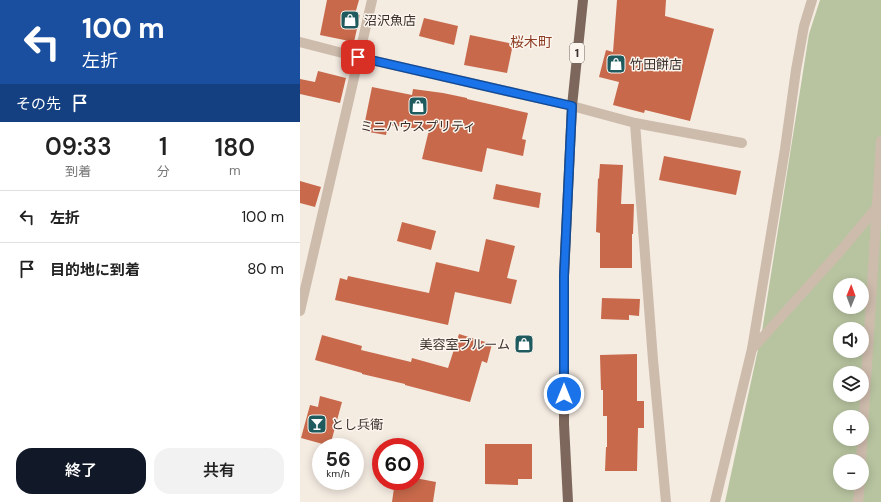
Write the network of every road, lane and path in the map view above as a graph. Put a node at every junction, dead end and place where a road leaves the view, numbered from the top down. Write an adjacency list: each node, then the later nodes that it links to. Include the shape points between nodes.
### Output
1 (372, 0): 5 (street)
2 (583, 0): 6 (main road, 1)
3 (812, 0): 12 (street, via 804,26 796,70)
4 (300, 42): 5 (street)
5 (358, 57): 6 (street); 11 (street)
6 (572, 106): 7 (street); 15 (main road, 1, via 564,284 564,424)
7 (635, 123): 9 (street); 16 (street)
8 (881, 141): 10 (street)
9 (742, 142)
10 (877, 207): 12 (street); 13 (street)
11 (300, 311)
12 (752, 348): 17 (street)
13 (861, 454)
14 (859, 490): 18 (street)
15 (568, 502)
16 (666, 502)
17 (716, 502)
18 (858, 502)

